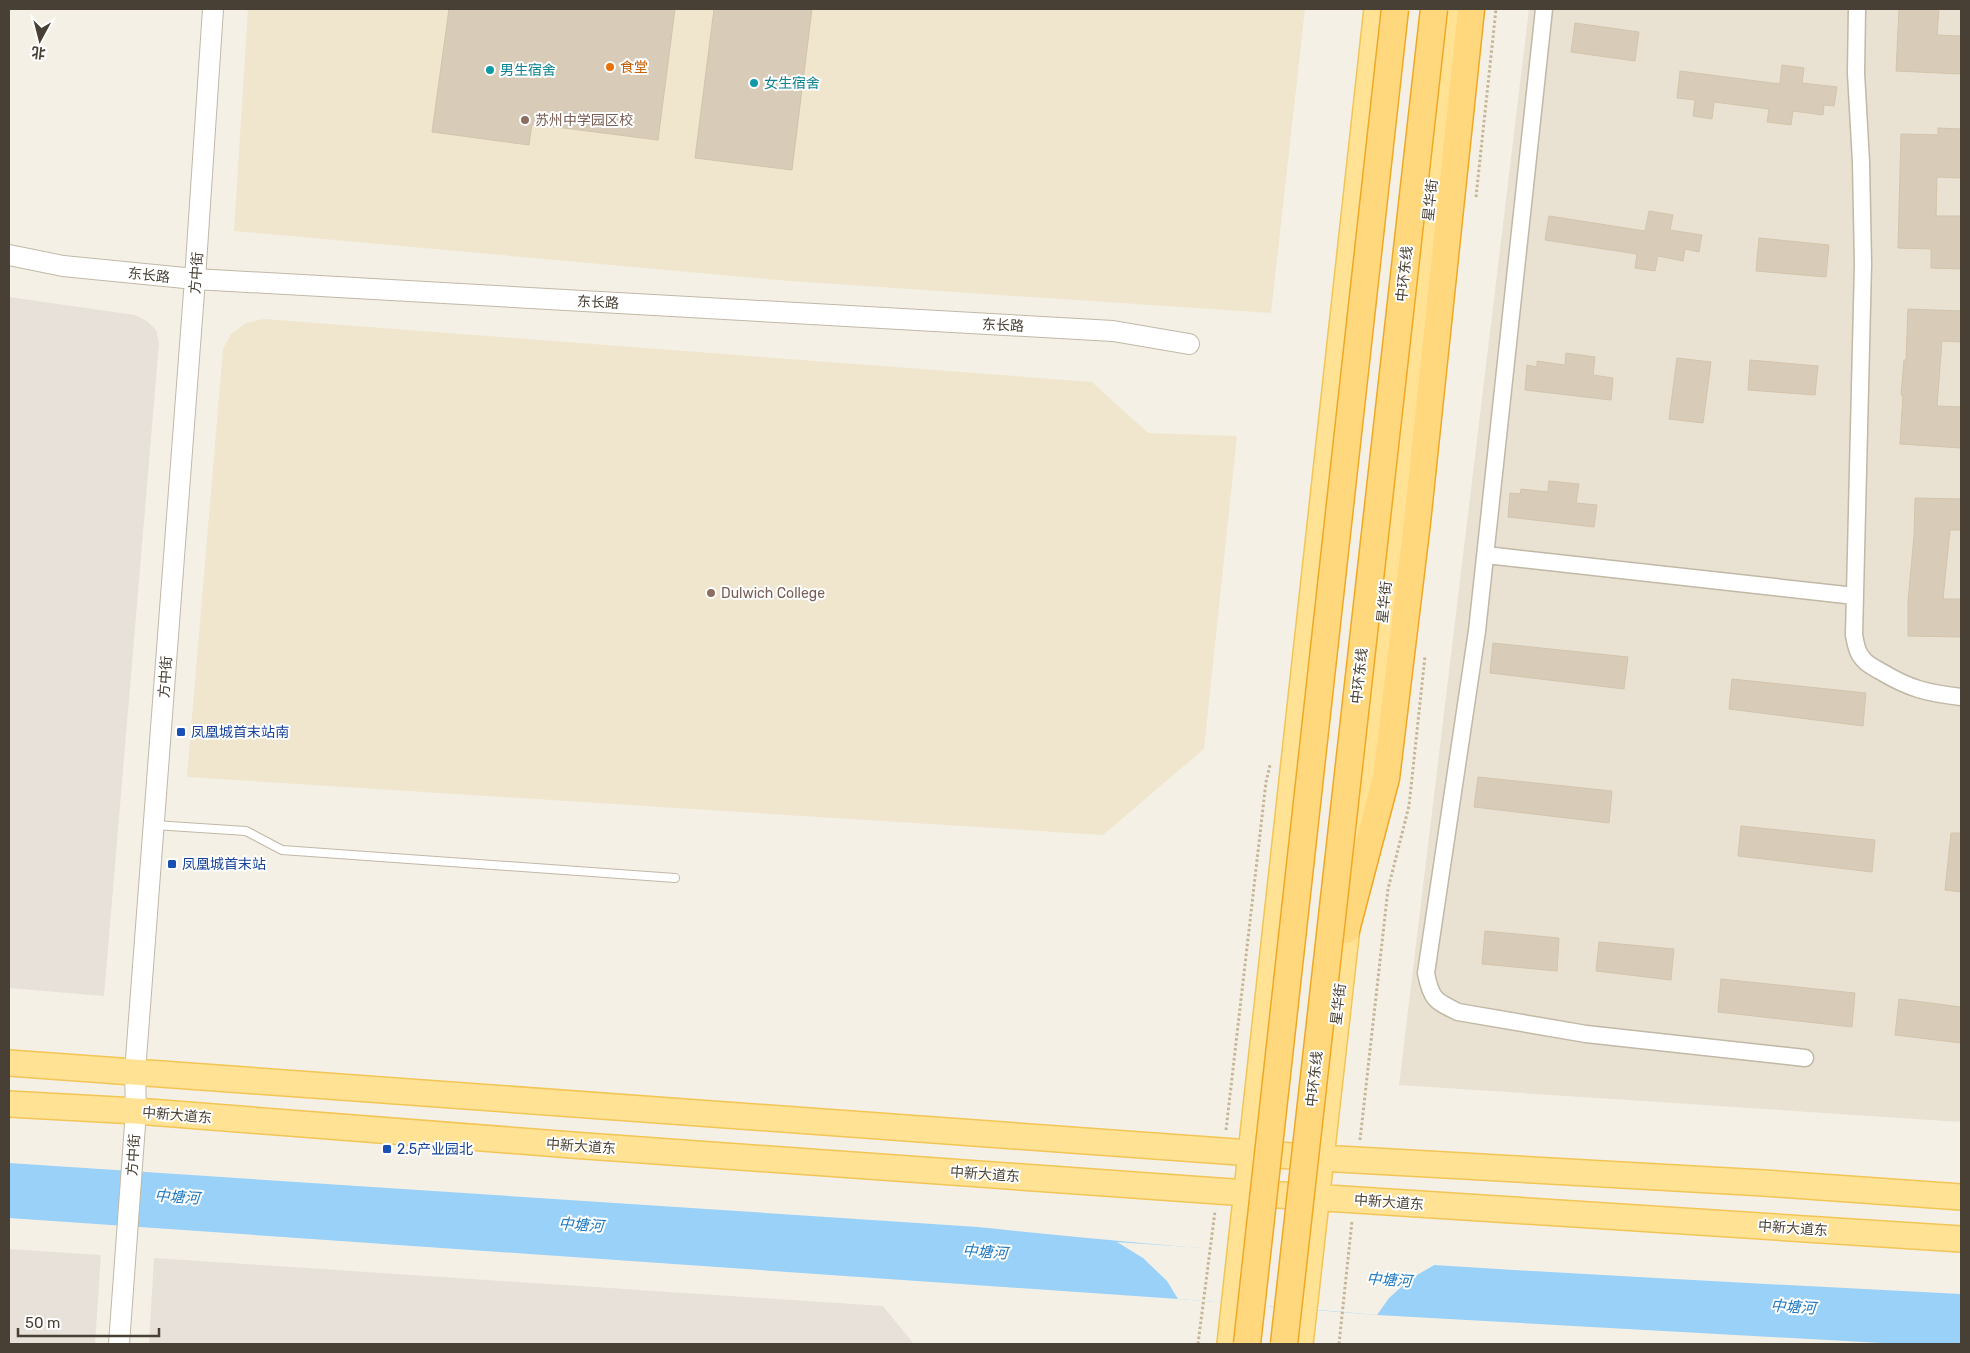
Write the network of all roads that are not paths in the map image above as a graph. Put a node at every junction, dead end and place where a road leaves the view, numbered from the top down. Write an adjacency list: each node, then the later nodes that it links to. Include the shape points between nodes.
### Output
1 (213, 9): 10 (street, 方中街)
2 (1377, 9): 23 (main road)
3 (1395, 9): 31 (highway, bridge)
4 (1434, 9): 32 (highway, 中环东线, bridge)
5 (1451, 9): 17 (main road, 星华街)
6 (1471, 9): 17 (highway, via 1417,522 1386,778)
7 (1544, 9): 12 (street)
8 (1857, 9): 13 (street, via 1856,73 1863,264)
9 (9, 255): 10 (street, 东长路, via 63,266)
10 (195, 279): 11 (street, 东长路, via 1112,331); 15 (street, 方中街)
11 (1189, 344)
12 (1486, 555): 13 (street); 18 (street, via 1426,974 1429,991 1439,1002 1458,1012 1586,1034)
13 (1855, 596): 14 (street, via 1854,635 1856,649 1864,661 1909,687)
14 (1961, 697)
15 (154, 825): 16 (lane, via 246,831 282,850); 20 (street, 方中街)
16 (676, 878)
17 (1346, 930): 24 (main road, 星华街)
18 (1805, 1058)
19 (9, 1064): 20 (main road)
20 (135, 1072): 22 (street, 方中街); 23 (main road)
21 (9, 1104): 22 (main road, 中新大道东)
22 (136, 1112): 25 (main road, 中新大道东); 29 (street, 方中街)
23 (1251, 1152): 24 (main road); 25 (main road)
24 (1320, 1158): 26 (main road, 星华街); 27 (main road)
25 (1246, 1193): 26 (main road, 中新大道东); 30 (main road)
26 (1316, 1197): 28 (main road, 中新大道东); 33 (main road, 星华街)
27 (1961, 1197)
28 (1961, 1239)
29 (119, 1344)
30 (1230, 1344)
31 (1247, 1344)
32 (1284, 1344)
33 (1300, 1344)

